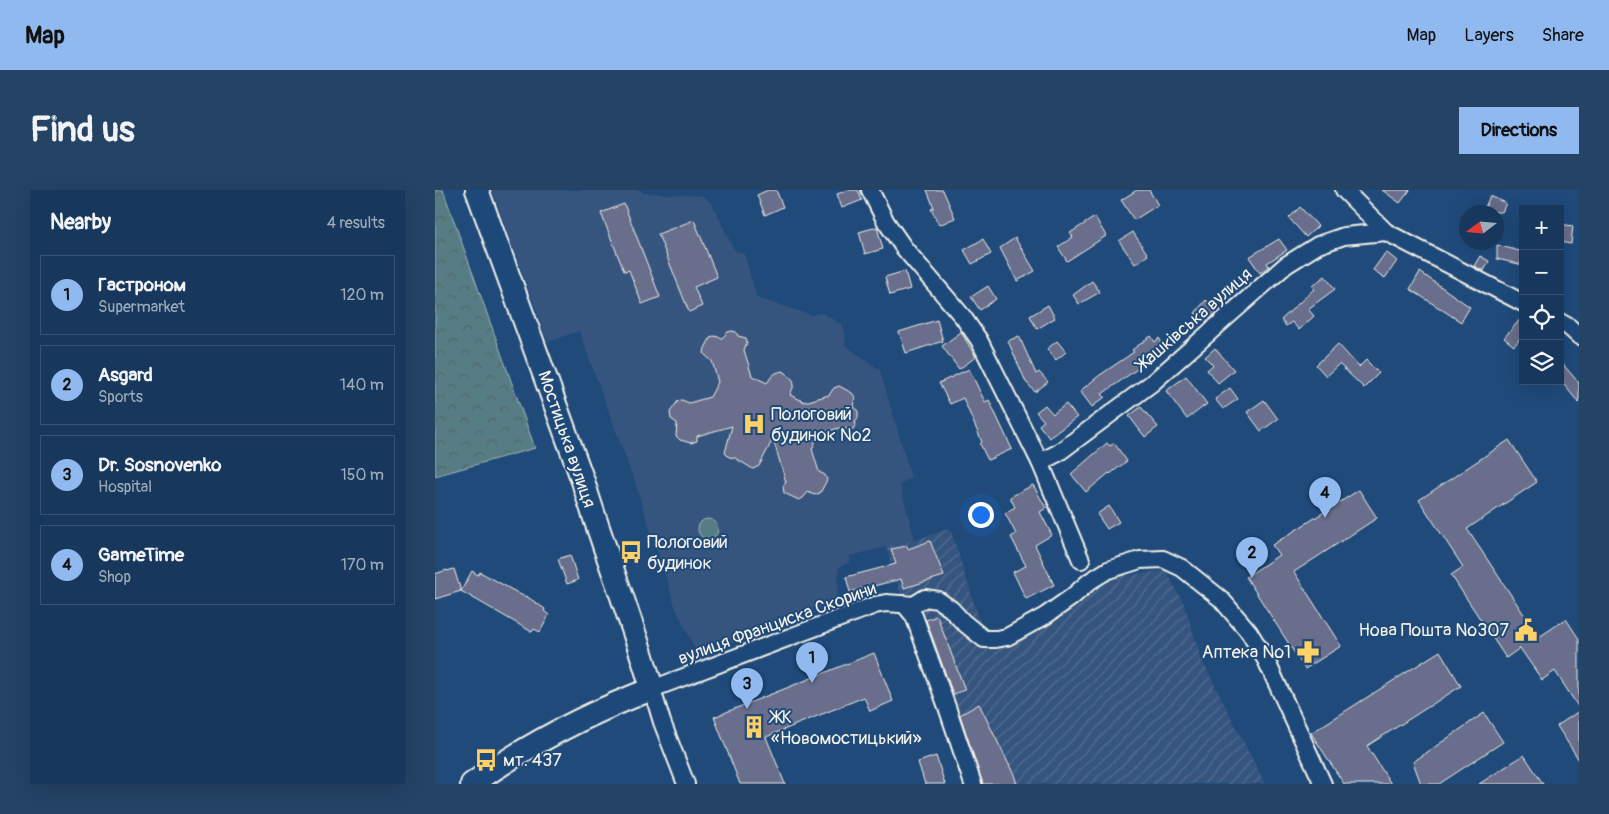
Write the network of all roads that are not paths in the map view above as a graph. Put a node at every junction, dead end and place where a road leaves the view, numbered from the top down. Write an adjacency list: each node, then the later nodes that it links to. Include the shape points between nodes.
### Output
1 (477, 190): 11 (street, Мостицька вулиця, via 577,463)
2 (870, 190): 8 (street, via 905,248 979,340)
3 (1344, 190): 4 (street)
4 (1386, 232): 5 (street); 8 (street, Жашківська вулиця, via 1344,236 1317,245 1286,265 1152,383 1058,453)
5 (1519, 301)
6 (1564, 324): 7 (street)
7 (1579, 336)
8 (1040, 462): 9 (street)
9 (1081, 560)
10 (904, 604): 11 (street, вулиця Франциска Скорини, via 875,605); 14 (street, вулиця Франциска Скорини, via 914,616); 15 (street, via 914,605 925,598 938,600 979,636 996,639 1007,637 1045,616 1108,570 1140,560 1163,558 1182,568 1221,599 1249,632 1266,660)
11 (653, 689): 12 (street, via 575,721); 13 (street)
12 (472, 784)
13 (685, 784)
14 (973, 784)
15 (1323, 784)

